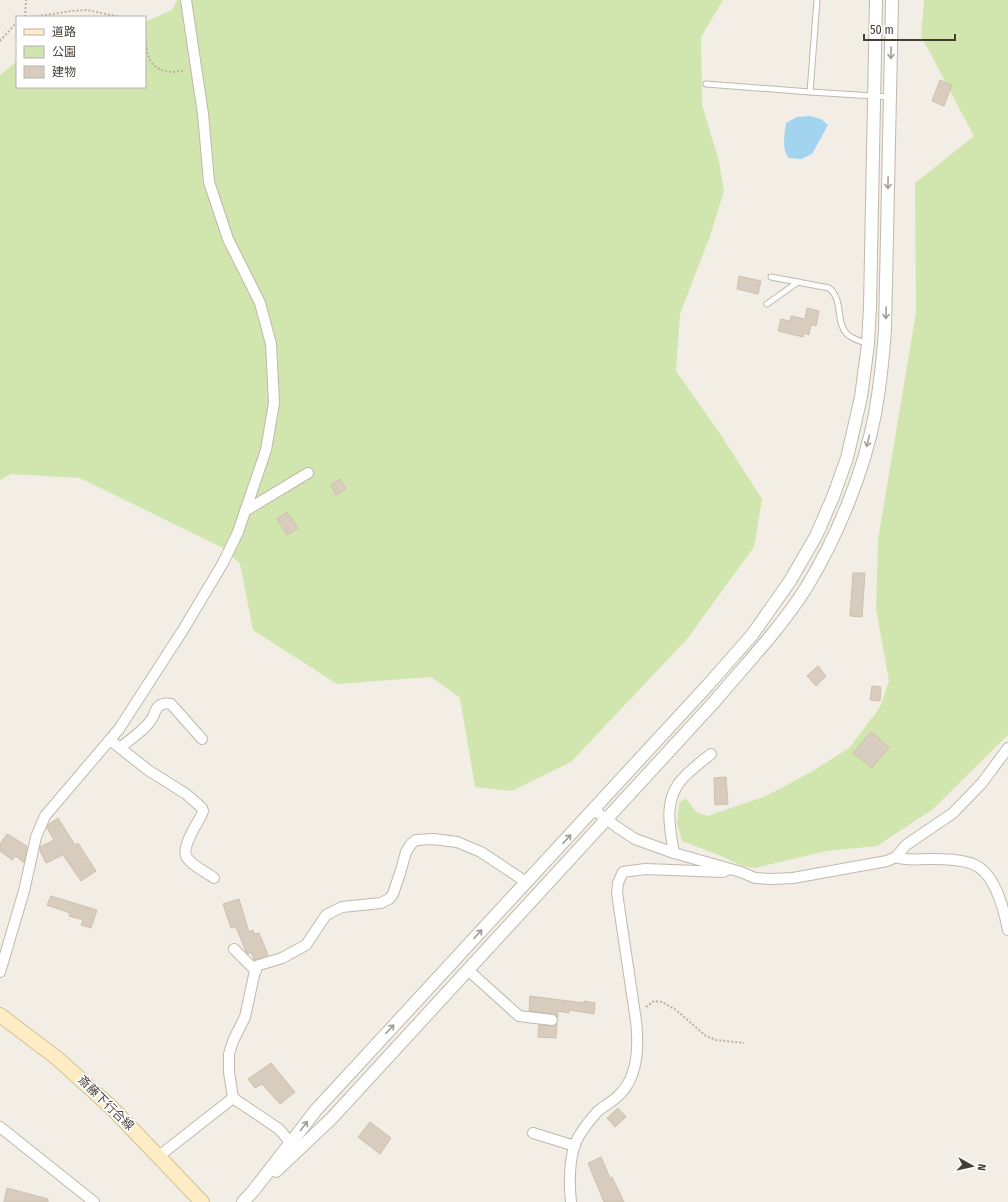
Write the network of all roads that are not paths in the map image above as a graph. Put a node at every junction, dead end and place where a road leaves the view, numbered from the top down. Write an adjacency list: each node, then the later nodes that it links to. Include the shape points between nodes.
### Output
1 (186, 0): 14 (street, via 209,182 228,240 260,303 271,344 274,403 266,450)
2 (817, 0): 6 (lane)
3 (876, 0): 7 (street)
4 (892, 0): 8 (street, one-way to 8)
5 (706, 84): 6 (lane)
6 (810, 92): 7 (lane)
7 (874, 97): 8 (lane); 12 (street)
8 (890, 97): 21 (street, one-way to 21, via 885,330 881,377 865,456 850,500 806,588 774,633)
9 (771, 277): 10 (lane)
10 (798, 282): 11 (lane); 12 (lane, via 823,286 833,291 837,297 846,333)
11 (768, 304)
12 (868, 344): 20 (street, via 862,397 847,458 816,536 790,581 752,635)
13 (308, 473): 14 (street)
14 (245, 511): 16 (street, via 223,563 154,677)
15 (202, 739): 17 (street, via 171,704 166,703 155,709 152,719 146,726)
16 (110, 740): 17 (street); 31 (street, via 45,816 36,837 24,891)
17 (120, 748): 25 (street, via 202,808 201,816 185,848 185,854)
18 (1008, 748): 23 (street, via 982,782 953,813 906,845)
19 (711, 754): 22 (street, via 684,777 675,789 668,814)
20 (594, 810): 21 (street); 26 (street, one-way to 20)
21 (606, 819): 22 (street, via 635,838); 29 (street)
22 (674, 853): 24 (street)
23 (896, 857): 24 (street, via 887,861 794,878 755,878); 27 (street, via 905,860 949,859 975,865 992,881 1003,908)
24 (728, 869): 38 (street, via 723,872 645,869 623,872 617,892 636,1022 637,1052 634,1069 629,1082 618,1096 599,1111)
25 (214, 878)
26 (526, 882): 30 (street, via 481,852 457,842 416,840 406,852 393,894 389,899 380,903 342,907 326,915 306,945 282,958 256,966); 37 (street, one-way to 26, via 316,1110)
27 (1008, 930)
28 (234, 949): 30 (street)
29 (468, 970): 33 (street, via 519,1016); 40 (street, via 332,1118)
30 (256, 971): 34 (street, via 245,1016 229,1054)
31 (0, 972)
32 (0, 1015): 39 (main road, 斎藤下行合線, via 58,1059 112,1108)
33 (552, 1020)
34 (233, 1098): 37 (street, via 279,1129); 39 (street)
35 (0, 1127): 41 (street)
36 (533, 1133): 38 (street)
37 (291, 1143): 40 (street)
38 (574, 1146): 44 (street, via 569,1176)
39 (159, 1156): 42 (main road, 斎藤下行合線)
40 (254, 1190): 43 (street)
41 (94, 1202)
42 (202, 1202)
43 (244, 1202)
44 (570, 1202)

